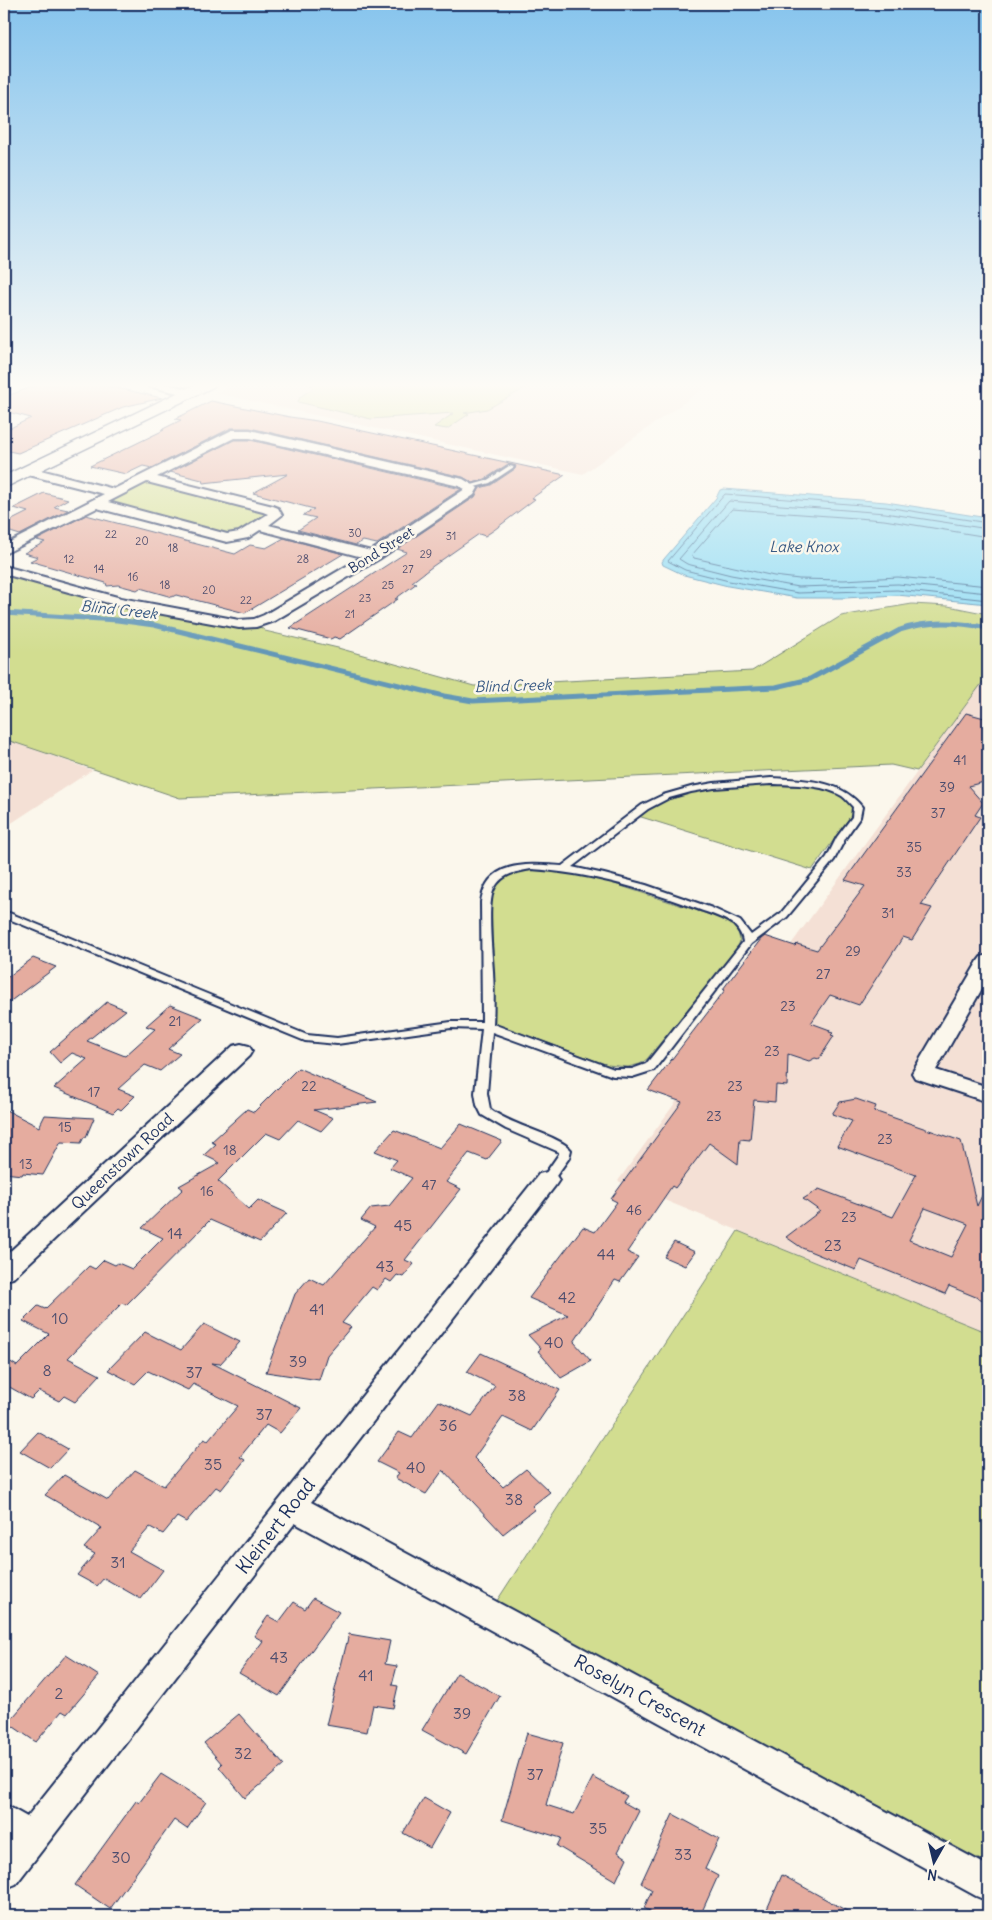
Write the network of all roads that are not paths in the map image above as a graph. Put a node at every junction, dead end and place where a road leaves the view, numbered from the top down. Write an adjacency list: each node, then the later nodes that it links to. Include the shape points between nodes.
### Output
1 (23, 474): 7 (main road)
2 (57, 474): 9 (street)
3 (153, 474): 6 (street)
4 (418, 474): 8 (street)
5 (501, 474): 8 (lane, via 488,482)
6 (145, 478): 9 (street); 11 (street, via 275,513)
7 (4, 483)
8 (471, 486): 13 (street, Bond Street, via 469,492)
9 (121, 490): 10 (street)
10 (95, 503): 11 (street, via 223,537 240,536); 12 (street)
11 (258, 526): 13 (street)
12 (4, 550)
13 (374, 556): 14 (street, Bond Street, via 269,618 247,624 119,602)
14 (4, 570)
15 (565, 868): 17 (lane, via 625,882 729,918 742,926); 17 (lane, via 645,807 674,793 733,783 781,781 819,785 851,798 858,807 856,817 831,858 784,915); 19 (lane, via 536,866 512,869 502,872 490,883 486,904)
16 (4, 914): 19 (lane, via 305,1038 337,1041 450,1025)
17 (748, 942): 19 (lane, via 650,1067 643,1071 629,1074 612,1072)
18 (988, 961): 21 (street, via 923,1073)
19 (487, 1026): 22 (lane, via 482,1104 496,1120 566,1150)
20 (241, 1051): 23 (street, Queenstown Road)
21 (988, 1095)
22 (547, 1180): 24 (street, Kleinert Road)
23 (4, 1271)
24 (291, 1506): 25 (street, Kleinert Road); 27 (street, Roselyn Crescent)
25 (17, 1830): 26 (street, Kleinert Road)
26 (4, 1872)
27 (988, 1884)

